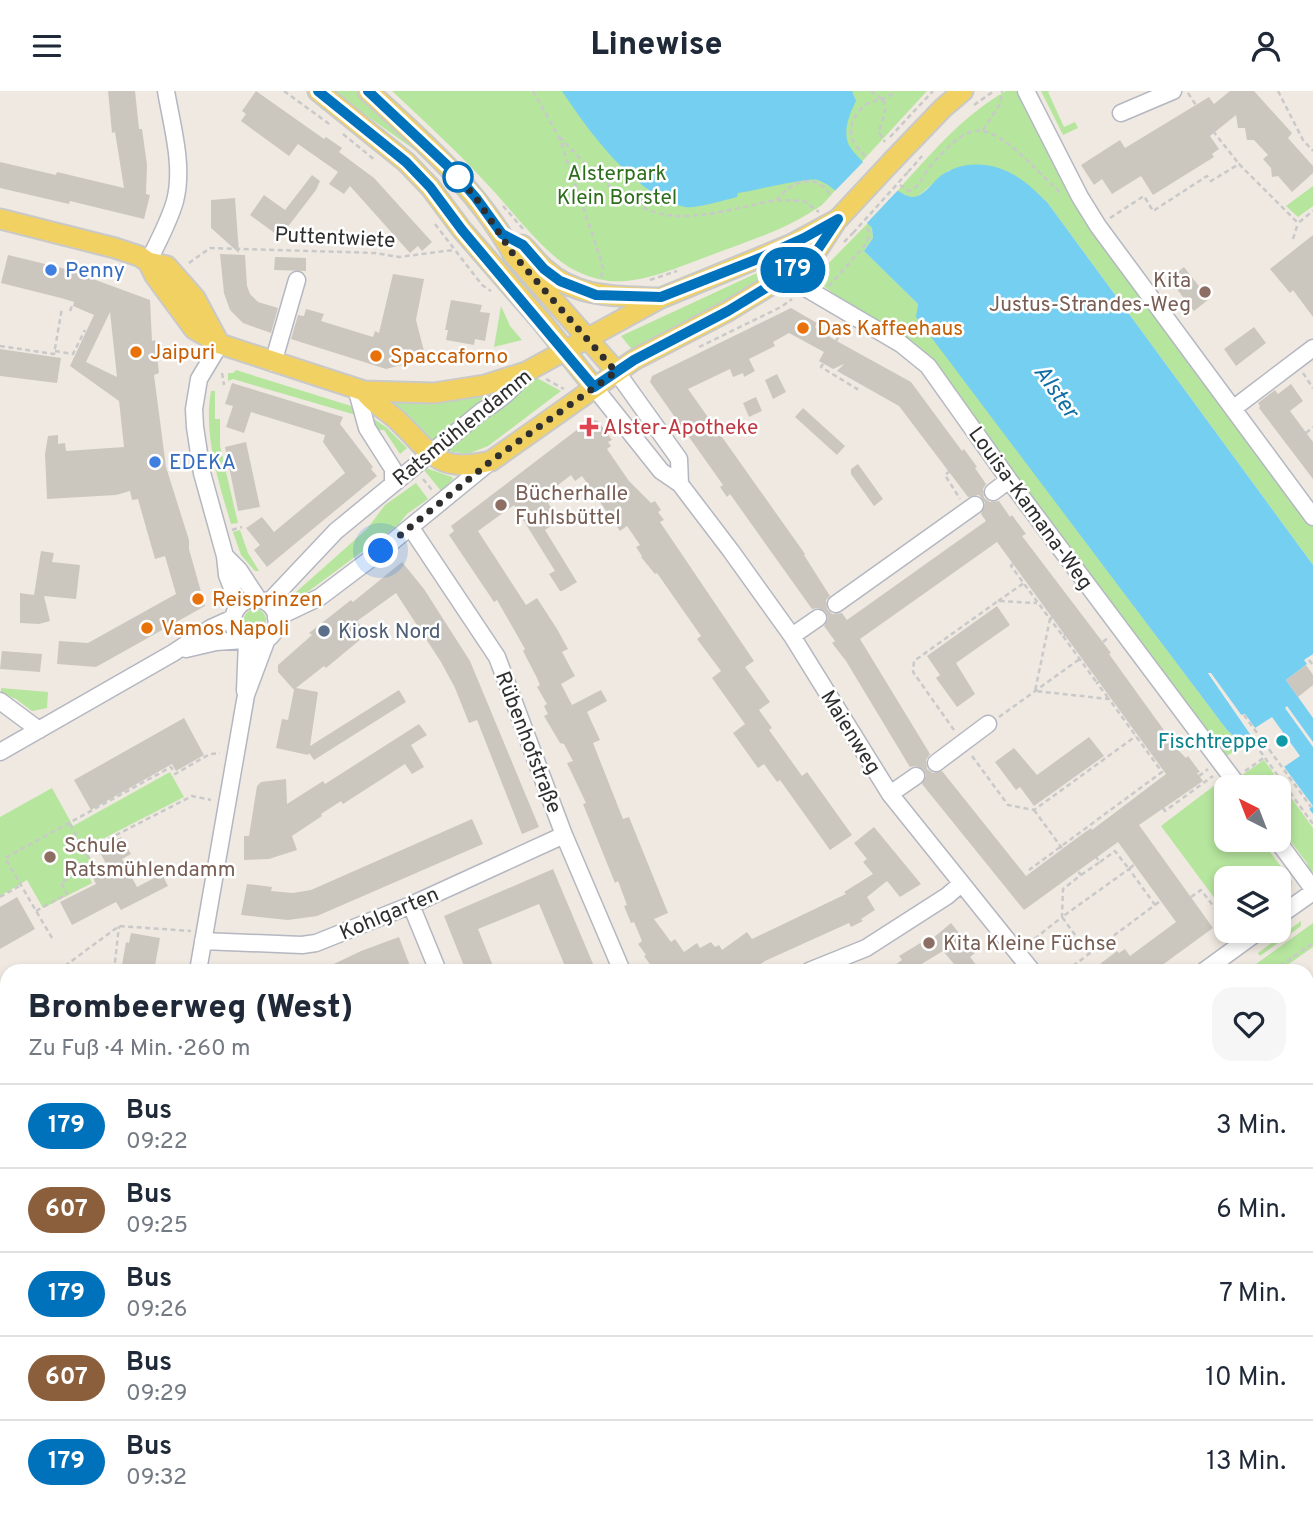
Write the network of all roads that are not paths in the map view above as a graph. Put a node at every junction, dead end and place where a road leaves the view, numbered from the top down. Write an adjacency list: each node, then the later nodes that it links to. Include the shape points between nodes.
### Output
1 (166, 91): 11 (street, via 178,185)
2 (318, 91): 18 (main road, via 430,187)
3 (368, 91): 10 (main road, via 451,169)
4 (1026, 91): 24 (street, via 1098,226)
5 (1173, 91): 7 (street)
6 (968, 99): 9 (main road, Ratsmühlendamm, bridge, via 943,108 892,155)
7 (1121, 113)
8 (0, 219): 11 (main road, via 129,252)
9 (838, 219): 13 (main road, Ratsmühlendamm, via 816,252); 14 (main road, Ratsmühlendamm, via 760,258)
10 (502, 234): 14 (main road, via 523,245 552,275 578,289 610,296); 15 (main road, via 513,254)
11 (148, 262): 16 (main road, via 167,266 185,284)
12 (298, 280): 19 (street)
13 (779, 280): 20 (main road, Ratsmühlendamm); 27 (street, Louisa-Kamana-Weg, via 804,287 921,358)
14 (661, 297): 15 (main road, Ratsmühlendamm)
15 (588, 337): 18 (main road, Ratsmühlendamm); 20 (main road)
16 (220, 344): 19 (main road); 34 (street, via 202,371 194,409 202,473)
17 (1313, 348): 24 (street)
18 (565, 350): 21 (main road, Ratsmühlendamm); 22 (main road)
19 (273, 363): 23 (main road)
20 (616, 372): 22 (main road, Ratsmühlendamm); 29 (street, Maienweg, via 679,459)
21 (533, 374): 23 (main road, via 456,390 411,394); 25 (street, Ratsmühlendamm)
22 (594, 387): 26 (main road, Ratsmühlendamm); 29 (street, Maienweg, via 662,471)
23 (360, 390): 25 (main road); 28 (street, via 367,428 393,469)
24 (1234, 408): 32 (street)
25 (430, 455): 26 (main road, via 454,465); 28 (street, Ratsmühlendamm)
26 (491, 461): 33 (street, Ratsmühlendamm)
27 (1009, 480): 30 (street); 50 (street, Louisa-Kamana-Weg)
28 (393, 483): 35 (street, Ratsmühlendamm, via 315,551 285,587)
29 (680, 484): 40 (street, Maienweg)
30 (993, 492)
31 (971, 508): 36 (street)
32 (1313, 517)
33 (411, 528): 38 (street, Ratsmühlendamm, via 320,597); 53 (street, Rübenhofstraße, via 497,657)
34 (226, 556): 35 (street); 37 (street)
35 (263, 601): 37 (street, Ratsmühlendamm, via 244,601); 38 (street)
36 (836, 604)
37 (236, 612): 42 (street, via 235,630); 43 (street, Ratsmühlendamm)
38 (276, 618): 41 (street)
39 (818, 618): 40 (street)
40 (792, 636): 52 (street, Maienweg)
41 (267, 639): 42 (street, Ratsmühlendamm); 44 (street)
42 (246, 641): 43 (street, Ratsmühlendamm, via 216,642); 44 (street)
43 (173, 653): 47 (street, Ratsmühlendamm)
44 (246, 695): 59 (street)
45 (0, 701): 47 (street)
46 (988, 724): 49 (street)
47 (39, 730): 48 (street, Ratsmühlendamm)
48 (0, 752)
49 (936, 763)
50 (1230, 775)
51 (916, 776): 52 (street)
52 (890, 794): 55 (street, Maienweg)
53 (564, 835): 57 (street, Kohlgarten); 63 (street, Rübenhofstraße)
54 (1286, 852): 56 (street)
55 (961, 884): 64 (street, via 866,948); 65 (street, Maienweg)
56 (1313, 890): 58 (street)
57 (411, 905): 59 (street, Kohlgarten, via 316,943); 62 (street)
58 (1291, 907)
59 (204, 937): 61 (street)
60 (1242, 943): 66 (street)
61 (199, 964)
62 (435, 964)
63 (619, 964)
64 (826, 964)
65 (1026, 964)
66 (1214, 964)

